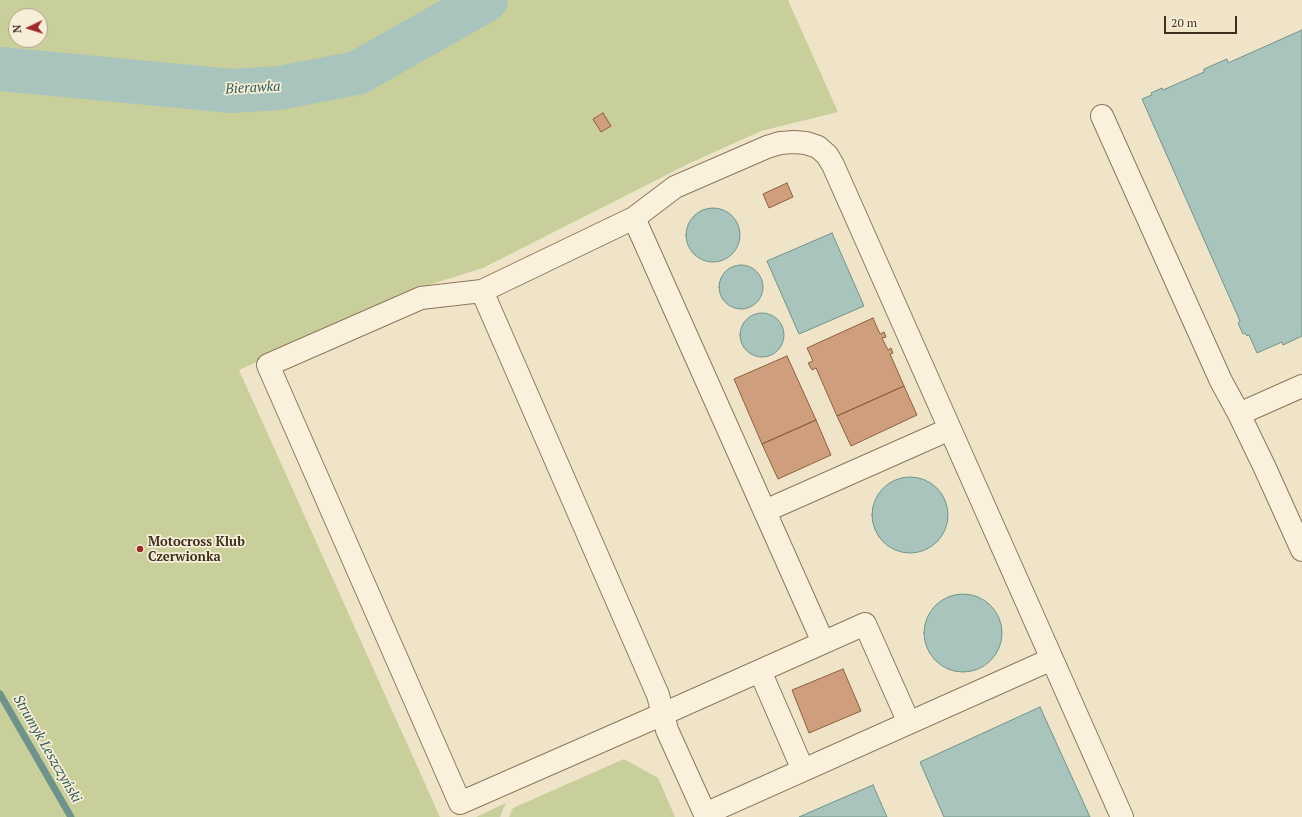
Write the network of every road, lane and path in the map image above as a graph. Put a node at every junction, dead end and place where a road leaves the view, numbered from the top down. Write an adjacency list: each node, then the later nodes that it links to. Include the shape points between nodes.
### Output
1 (1102, 116): 5 (lane, via 1218,374)
2 (634, 218): 3 (lane); 6 (lane, via 675,187 767,147 794,142 818,146 833,165); 7 (lane)
3 (482, 291): 12 (lane, via 658,695); 12 (lane, via 421,298 268,365 460,802)
4 (1302, 386): 5 (lane)
5 (1239, 414): 8 (lane)
6 (950, 429): 7 (lane); 10 (lane)
7 (765, 512): 9 (lane)
8 (1302, 550)
9 (823, 642): 11 (lane); 13 (lane, via 865,624)
10 (1052, 659): 13 (lane); 15 (lane)
11 (760, 671): 12 (lane); 14 (lane)
12 (663, 714): 14 (lane, via 705,814)
13 (909, 723): 14 (lane)
14 (803, 770)
15 (1122, 817)

